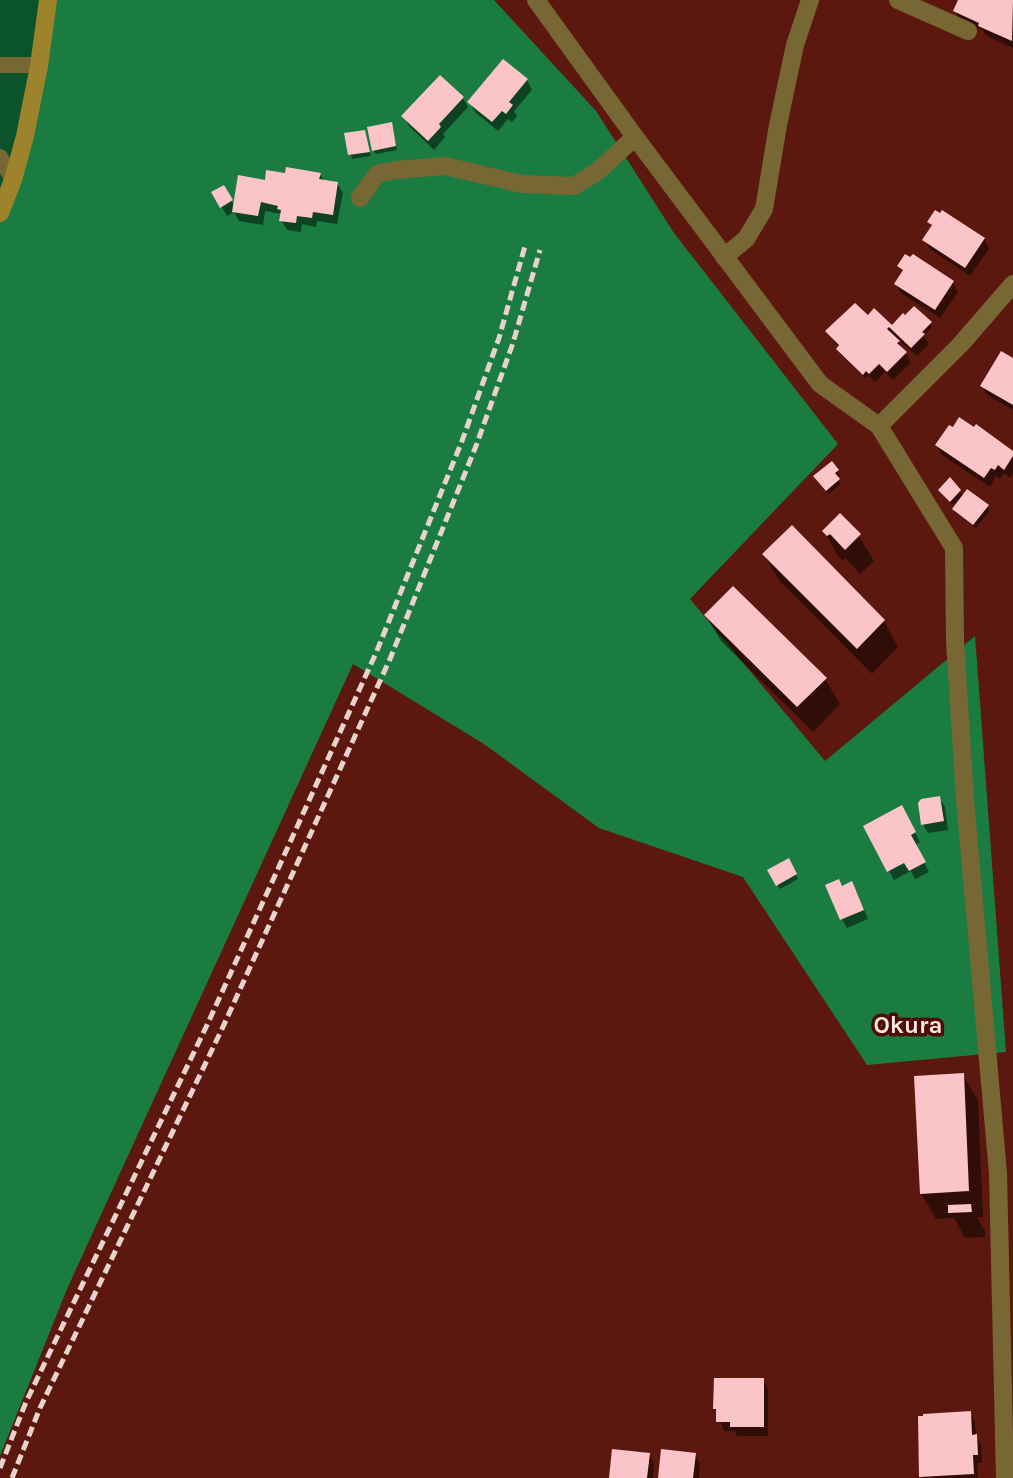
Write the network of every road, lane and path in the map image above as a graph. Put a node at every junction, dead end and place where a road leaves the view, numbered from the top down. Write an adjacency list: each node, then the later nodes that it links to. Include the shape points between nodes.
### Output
1 (48, 0): 7 (street)
2 (536, 0): 8 (street)
3 (810, 0): 13 (street, via 792,58 764,209 746,239)
4 (898, 0): 5 (street)
5 (968, 32)
6 (0, 65): 7 (lane)
7 (39, 65): 10 (street)
8 (635, 137): 11 (street, via 574,186 522,184 445,166 377,174); 13 (street)
9 (0, 157): 10 (lane)
10 (13, 180): 12 (street)
11 (360, 198)
12 (0, 213)
13 (724, 257): 15 (street, via 820,384)
14 (1013, 284): 15 (street)
15 (879, 426): 16 (street, via 954,548 965,800 998,1173)
16 (1004, 1478)

